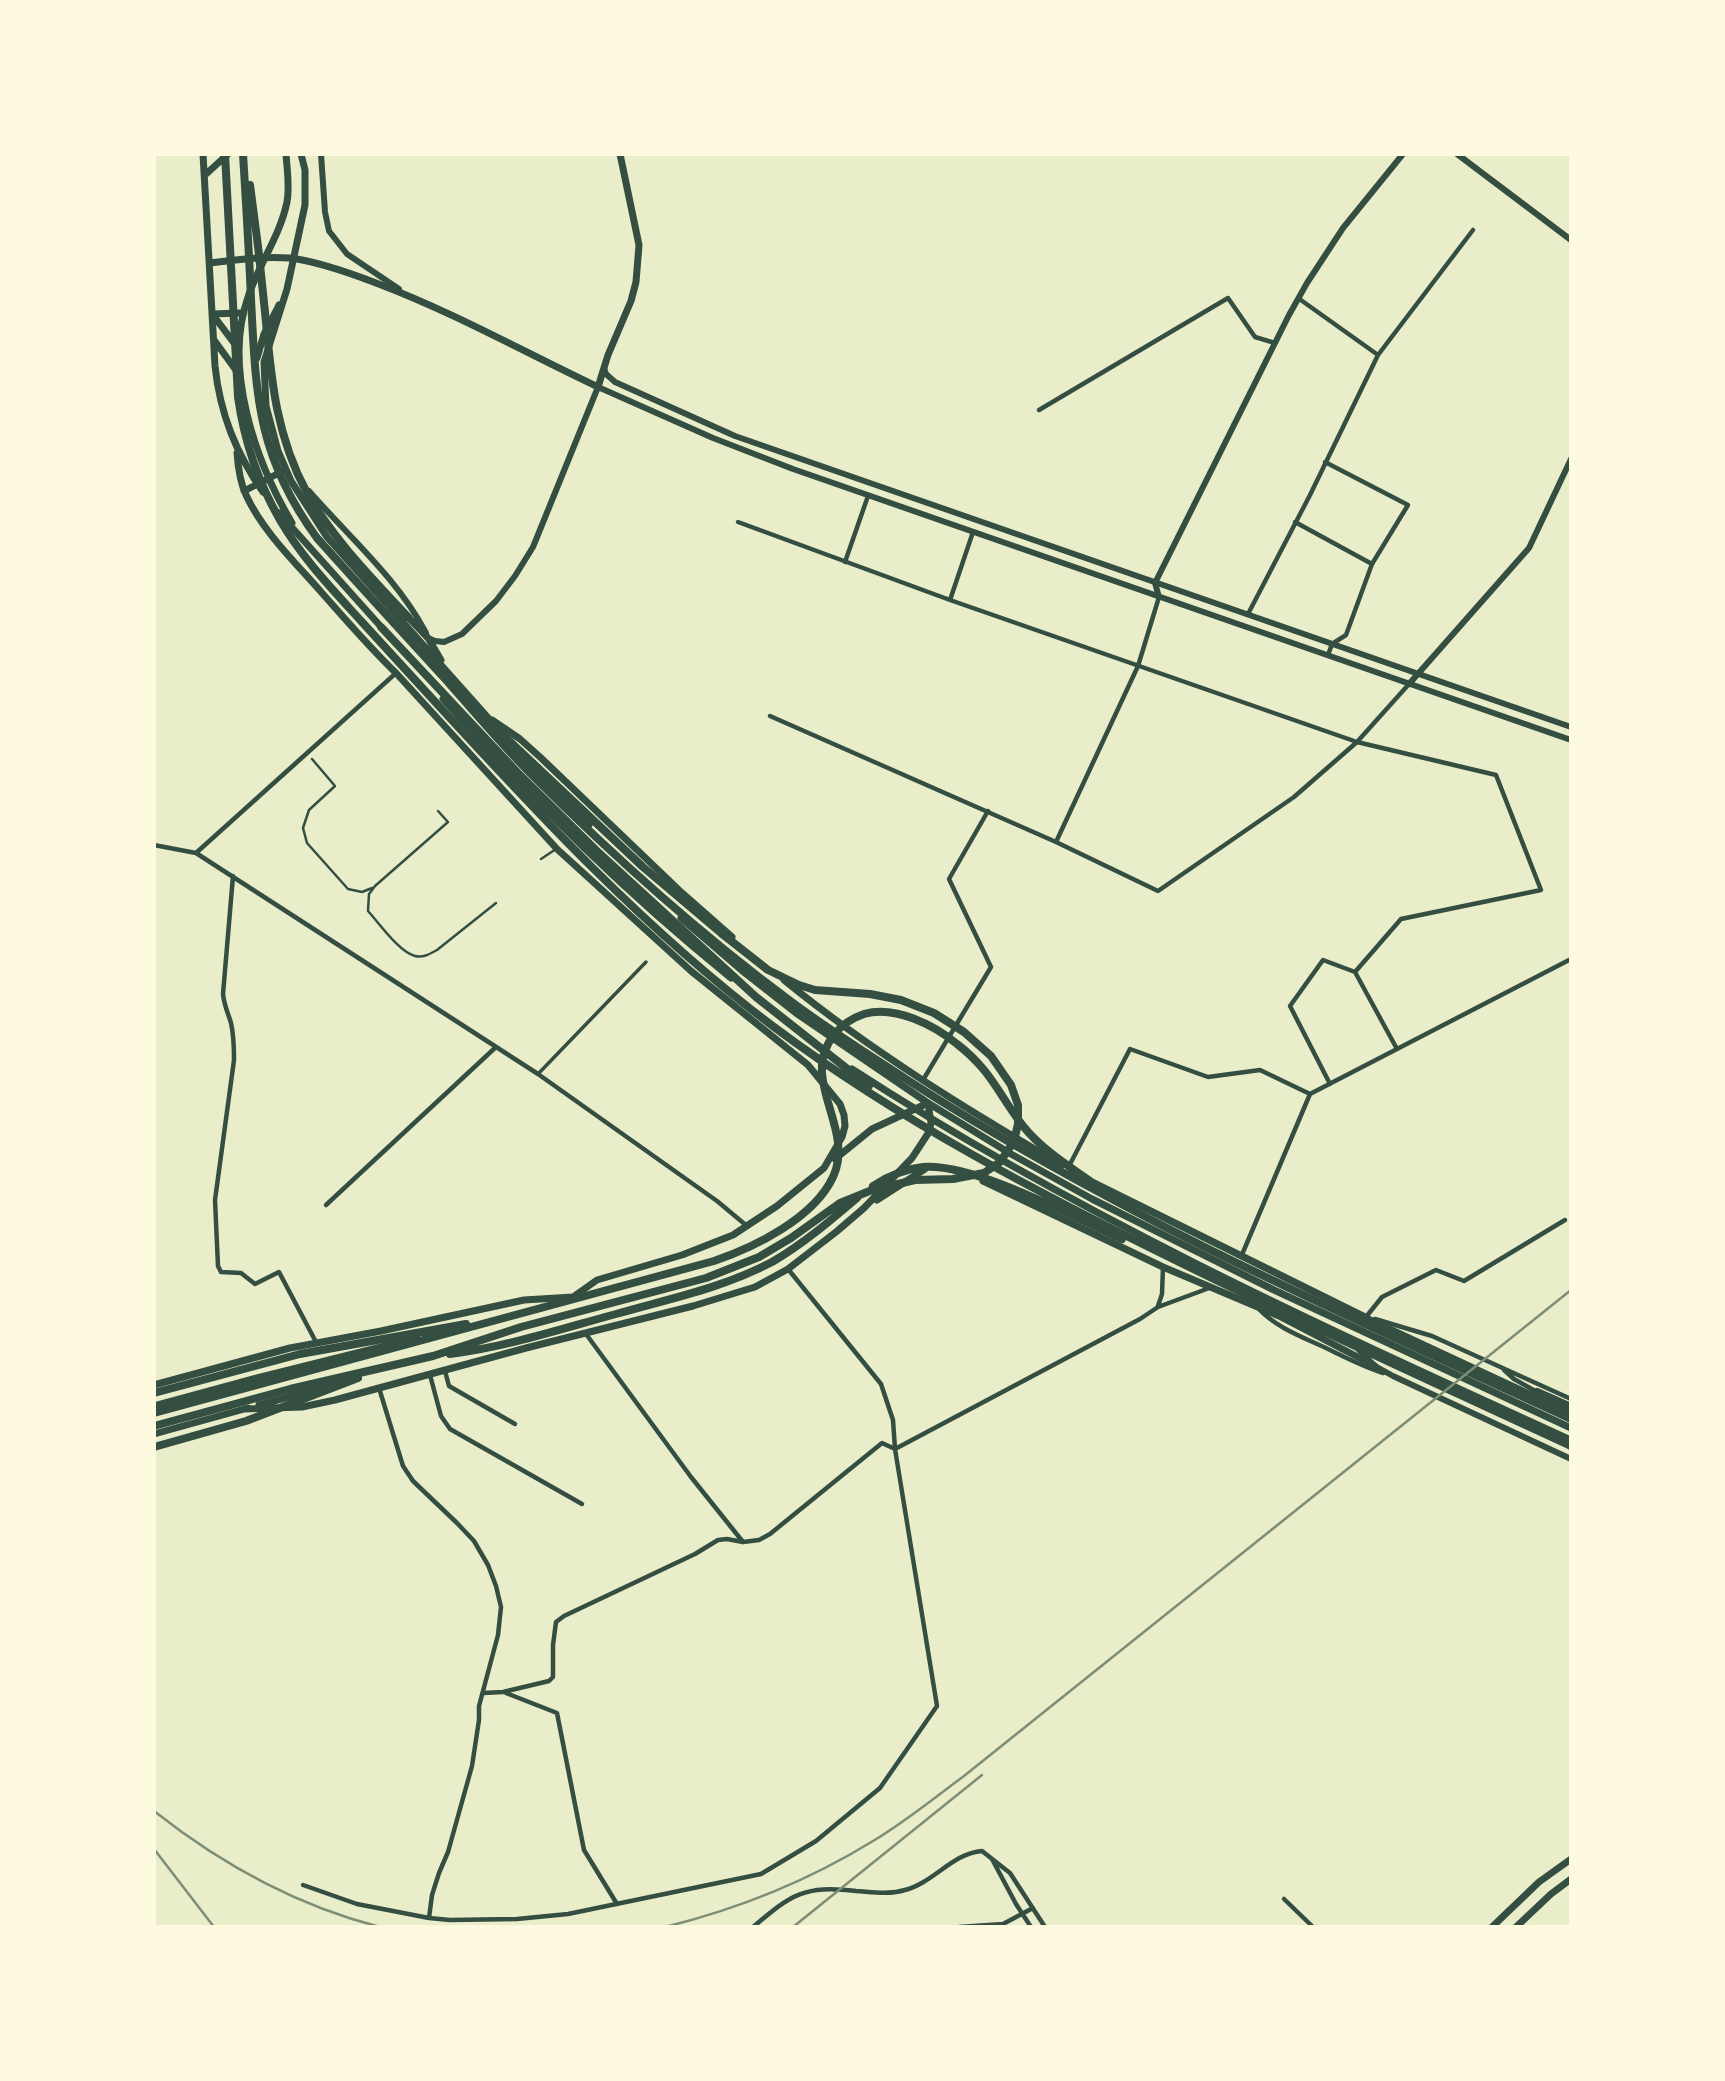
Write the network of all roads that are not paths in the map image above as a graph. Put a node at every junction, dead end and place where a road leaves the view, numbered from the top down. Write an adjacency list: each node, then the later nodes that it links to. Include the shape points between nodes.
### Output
1 (203, 154): 10 (main road)
2 (226, 154): 10 (main road); 94 (highway, via 241,420 264,488 290,536 345,603 595,872 771,1024)
3 (244, 154): 47 (highway, via 259,246 275,405 293,463 335,534); 57 (highway, via 255,383 275,464 317,538)
4 (286, 154): 13 (main road, via 287,201)
5 (301, 154): 14 (main road, via 305,205)
6 (321, 154): 16 (street, via 329,231 347,254)
7 (620, 154): 24 (main road, via 639,245 631,301)
8 (1403, 154): 17 (street, via 1343,228)
9 (1457, 154): 12 (street)
10 (205, 175): 15 (main road)
11 (1473, 230): 23 (street)
12 (1571, 240)
13 (266, 257): 14 (main road); 15 (main road); 18 (main road)
14 (293, 258): 16 (main road); 29 (main road, via 264,362 264,392)
15 (210, 263): 19 (main road)
16 (405, 294): 26 (main road)
17 (1298, 298): 21 (street); 23 (street)
18 (243, 313): 19 (main road); 22 (main road)
19 (212, 314): 20 (main road); 22 (main road)
20 (214, 340): 25 (main road); 28 (main road, via 219,398)
21 (1275, 343): 27 (street, via 1255,337 1228,298); 43 (street)
22 (240, 352): 25 (main road)
23 (1378, 355): 31 (street)
24 (604, 368): 26 (main road); 43 (street, via 615,382 735,436)
25 (242, 378): 33 (main road)
26 (598, 387): 36 (street, via 713,438); 49 (street, via 533,547 512,580 462,634 444,642)
27 (1039, 410)
28 (237, 449): 34 (main road); 35 (main road)
29 (278, 452): 32 (main road); 49 (street, via 415,612)
30 (1571, 459): 55 (street, via 1529,548)
31 (1325, 462): 38 (street); 42 (street, via 1408,505)
32 (285, 470): 33 (main road); 53 (main road, via 327,537)
33 (268, 479): 34 (main road); 40 (main road)
34 (258, 484): 35 (main road); 40 (main road)
35 (244, 491): 54 (main road, via 282,547)
36 (868, 496): 39 (street); 41 (street)
37 (737, 522): 41 (street)
38 (1295, 522): 42 (street); 46 (street)
39 (973, 532): 44 (street); 45 (street)
40 (302, 539): 48 (main road)
41 (845, 562): 45 (street)
42 (1372, 564): 50 (street, via 1346,635)
43 (1155, 583): 44 (street); 46 (street)
44 (1159, 597): 51 (street); 52 (street)
45 (950, 600): 52 (street)
46 (1248, 614): 50 (street)
47 (408, 617): 49 (main road)
48 (381, 627): 77 (main road, via 568,833); 94 (highway, via 582,837 778,1016)
49 (428, 638): 53 (main road)
50 (1332, 644): 51 (street); 55 (street)
51 (1328, 656): 56 (street)
52 (1138, 666): 62 (street); 66 (street)
53 (446, 670): 58 (main road)
54 (396, 673): 68 (main road); 69 (street)
55 (1418, 674): 56 (street); 60 (street)
56 (1409, 684): 61 (street); 62 (street)
57 (450, 685): 100 (highway, via 587,829 762,980 948,1106); 126 (highway, via 643,867 754,960 814,990 901,1000 950,1022 998,1065 1016,1097 1018,1115 1007,1154 984,1173 872,1189 839,1203 759,1257 724,1272)
58 (485, 715): 71 (main road, via 520,739); 73 (main road)
59 (770, 716): 65 (street)
60 (1571, 727)
61 (1571, 740)
62 (1357, 742): 66 (street, via 1294,797 1158,891); 82 (street, via 1496,775 1541,891 1401,919)
63 (312, 759): 74 (lane, via 335,786 309,810 303,828 307,843 348,889 362,892)
64 (438, 811): 74 (lane, via 448,822)
65 (988, 811): 66 (street); 87 (street, via 949,879 991,967)
66 (1056, 842)
67 (154, 845): 69 (street)
68 (557, 849): 70 (lane); 81 (main road)
69 (196, 852): 72 (street)
70 (541, 859)
71 (660, 872): 73 (main road); 76 (main road)
72 (233, 876): 83 (street); 124 (street, via 223,1003 231,1023 234,1060 215,1200 218,1266 221,1272 241,1273 255,1284 279,1272)
73 (649, 884): 79 (main road)
74 (375, 886): 75 (lane, via 369,894 368,911 414,956 437,950)
75 (496, 903)
76 (742, 946): 79 (main road); 85 (main road)
77 (704, 956): 81 (main road); 93 (main road, via 804,1035)
78 (1571, 959): 84 (street)
79 (729, 960): 89 (main road, via 778,1000)
80 (646, 962): 86 (street)
81 (691, 971): 97 (main road, via 808,1065 839,1103 845,1126)
82 (1355, 972): 84 (street); 88 (street, via 1323,960 1290,1006)
83 (496, 1047): 86 (street); 101 (street)
84 (1397, 1049): 88 (street)
85 (910, 1073): 87 (main road); 89 (main road)
86 (538, 1074): 106 (street)
87 (922, 1080): 90 (main road)
88 (1330, 1084): 91 (street)
89 (902, 1085): 92 (main road)
90 (936, 1090): 92 (main road); 98 (main road)
91 (1310, 1094): 98 (street, via 1260,1070 1208,1077 1130,1049); 108 (street)
92 (928, 1103): 93 (main road); 95 (main road); 96 (main road)
93 (914, 1109): 95 (main road); 97 (main road, via 872,1129)
94 (905, 1114): 117 (highway, via 1034,1188)
95 (930, 1119): 99 (main road); 102 (main road, via 929,1132 918,1152)
96 (1032, 1166): 99 (street); 127 (main road)
97 (824, 1168): 106 (main road)
98 (1067, 1168): 108 (main road)
99 (1027, 1176): 103 (main road); 104 (main road)
100 (1122, 1204): 118 (highway, via 1035,1138 981,1064 945,1035 913,1019 869,1012 849,1021 826,1047 821,1066 838,1133 839,1158 820,1197 785,1226 714,1261); 151 (highway)
101 (326, 1205)
102 (864, 1208): 104 (main road, via 919,1172 942,1166); 111 (main road)
103 (1097, 1212): 104 (street); 107 (main road)
104 (1056, 1215): 109 (main road)
105 (1565, 1220): 119 (street, via 1464,1281 1436,1270 1382,1297)
106 (747, 1226): 114 (main road, via 714,1243 597,1280)
107 (1164, 1246): 109 (street); 113 (main road)
108 (1241, 1257): 119 (main road)
109 (1155, 1263): 110 (main road)
110 (1163, 1267): 112 (main road); 115 (street)
111 (788, 1269): 120 (main road, via 721,1299); 159 (street, via 881,1384 893,1420)
112 (1212, 1287): 115 (street); 116 (main road)
113 (1262, 1295): 116 (street); 121 (main road)
114 (573, 1297): 122 (main road, via 524,1300); 128 (main road)
115 (1158, 1307): 159 (street)
116 (1257, 1307): 129 (main road); 136 (street, via 1284,1328)
117 (1273, 1308): 126 (highway, via 987,1180 926,1167 882,1180 793,1249 731,1280 542,1335); 157 (highway)
118 (513, 1315): 142 (highway, via 300,1354); 148 (highway)
119 (1365, 1317): 125 (street); 131 (street, via 1413,1329)
120 (586, 1333): 123 (main road); 162 (street)
121 (1342, 1335): 129 (street); 144 (main road)
122 (353, 1336): 124 (main road); 128 (main road)
123 (556, 1341): 133 (main road); 147 (main road, via 551,1323)
124 (316, 1342): 139 (main road)
125 (1433, 1348): 130 (street); 134 (street)
126 (433, 1356): 132 (highway)
127 (1423, 1360): 130 (street); 138 (main road)
128 (313, 1364): 145 (main road)
129 (1375, 1366): 136 (street)
130 (1455, 1366): 134 (street); 138 (street)
131 (1501, 1367): 141 (street); 143 (street)
132 (381, 1369): 153 (highway); 158 (highway, via 256,1418)
133 (445, 1370): 135 (main road); 152 (street, via 449,1386)
134 (1480, 1371): 137 (street)
135 (430, 1374): 140 (main road); 161 (street, via 441,1416 450,1429)
136 (1393, 1376): 150 (street)
137 (1503, 1382): 141 (street); 149 (street)
138 (1475, 1384): 154 (main road)
139 (154, 1385)
140 (379, 1388): 147 (main road, via 310,1406); 164 (street, via 403,1466 412,1481 474,1541 496,1586 498,1635)
141 (1537, 1392): 146 (highway)
142 (154, 1394)
143 (1571, 1399)
144 (1493, 1405): 150 (street); 156 (main road)
145 (154, 1406)
146 (1571, 1407)
147 (244, 1409): 155 (main road)
148 (154, 1413)
149 (1571, 1413)
150 (1488, 1419): 160 (street)
151 (1571, 1419)
152 (515, 1424)
153 (154, 1426)
154 (1571, 1428)
155 (154, 1434)
156 (1571, 1440)
157 (1571, 1446)
158 (154, 1447)
159 (895, 1449): 162 (street, via 882,1443 770,1534); 170 (street, via 937,1706 880,1788 816,1841 761,1874)
160 (1571, 1459)
161 (582, 1504)
162 (743, 1542): 163 (street, via 718,1540 564,1616 556,1622 553,1677)
163 (503, 1692): 164 (street); 170 (street, via 557,1713 584,1850)
164 (483, 1693): 173 (street, via 472,1766)
165 (992, 1859): 171 (street, via 1010,1873); 172 (street); 174 (street, via 977,1852 905,1891 807,1891)
166 (1571, 1859): 179 (main road)
167 (1571, 1879): 180 (main road)
168 (303, 1885): 173 (street, via 357,1904)
169 (1284, 1899): 178 (street)
170 (617, 1904): 173 (street, via 517,1919)
171 (1033, 1908): 172 (street); 177 (street)
172 (1023, 1915): 175 (street, via 1003,1924); 176 (street)
173 (429, 1918)
174 (753, 1927)
175 (959, 1927)
176 (1031, 1927)
177 (1045, 1927)
178 (1313, 1927)
179 (1492, 1927)
180 (1516, 1927)

